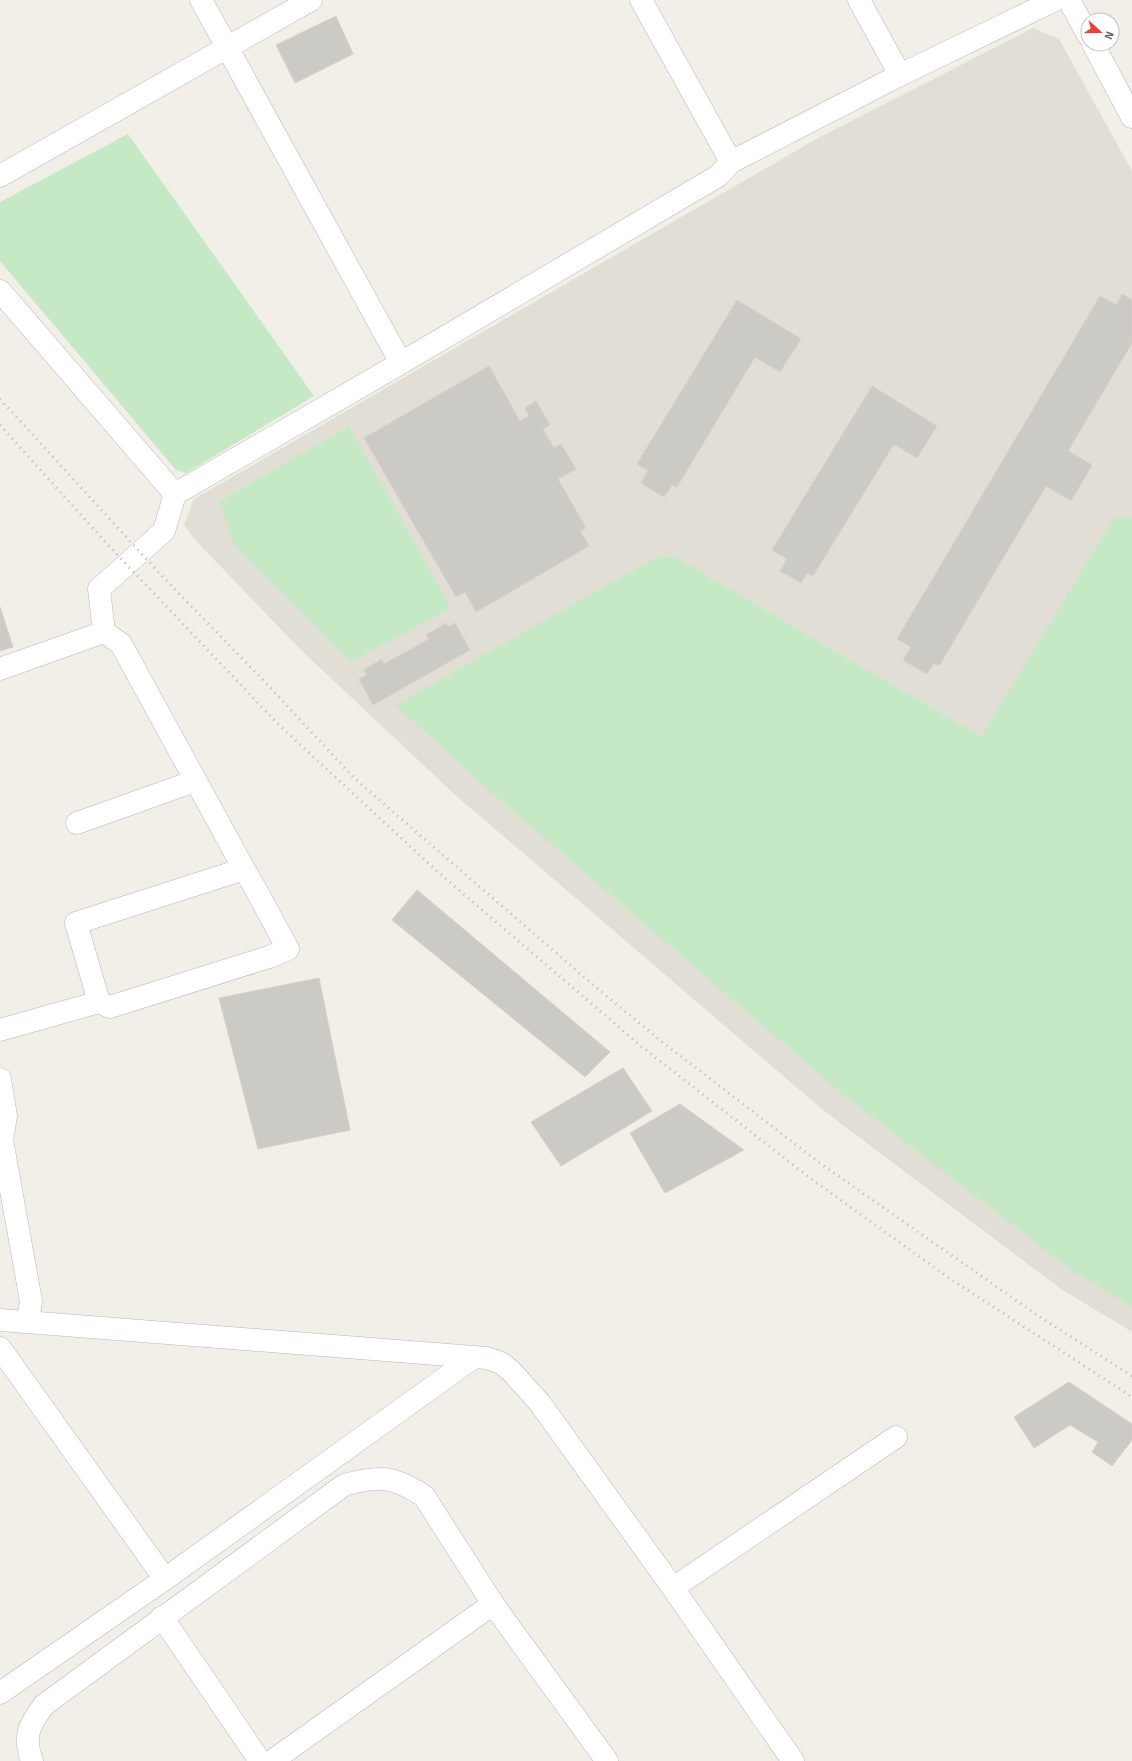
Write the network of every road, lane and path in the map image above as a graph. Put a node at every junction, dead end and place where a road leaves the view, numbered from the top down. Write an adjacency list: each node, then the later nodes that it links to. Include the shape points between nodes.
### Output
1 (201, 0): 8 (street)
2 (312, 0): 8 (street)
3 (641, 0): 12 (street)
4 (858, 0): 10 (street)
5 (1055, 0): 10 (street)
6 (1069, 0): 7 (street)
7 (1080, 20)
8 (227, 47): 13 (street); 15 (street)
9 (1097, 52): 11 (street)
10 (900, 75): 12 (street)
11 (1132, 117)
12 (731, 162): 15 (street, via 718,176)
13 (0, 176)
14 (0, 291): 16 (street)
15 (402, 363): 16 (street)
16 (174, 494): 17 (street, via 164,531 98,589)
17 (104, 632): 18 (street); 19 (street, via 121,644)
18 (0, 669)
19 (195, 781): 20 (street); 21 (street)
20 (77, 823)
21 (244, 869): 22 (street, via 76,923); 22 (street, via 288,949 269,958 110,1006)
22 (99, 1002): 23 (street)
23 (0, 1030)
24 (0, 1079): 25 (street)
25 (2, 1105): 27 (street, via 6,1116 2,1140 31,1301)
26 (0, 1320): 27 (street)
27 (28, 1322): 29 (street)
28 (0, 1348): 31 (street)
29 (473, 1358): 31 (street); 32 (street, via 486,1358 501,1363 539,1402)
30 (896, 1437): 32 (street)
31 (165, 1579): 35 (street)
32 (673, 1588): 40 (street)
33 (493, 1604): 34 (street, via 424,1496 393,1480 367,1478 344,1485); 38 (street); 39 (street)
34 (162, 1617): 36 (street, via 44,1705 31,1723 27,1737); 37 (street)
35 (0, 1693)
36 (32, 1761)
37 (260, 1761)
38 (272, 1761)
39 (607, 1761)
40 (793, 1761)

